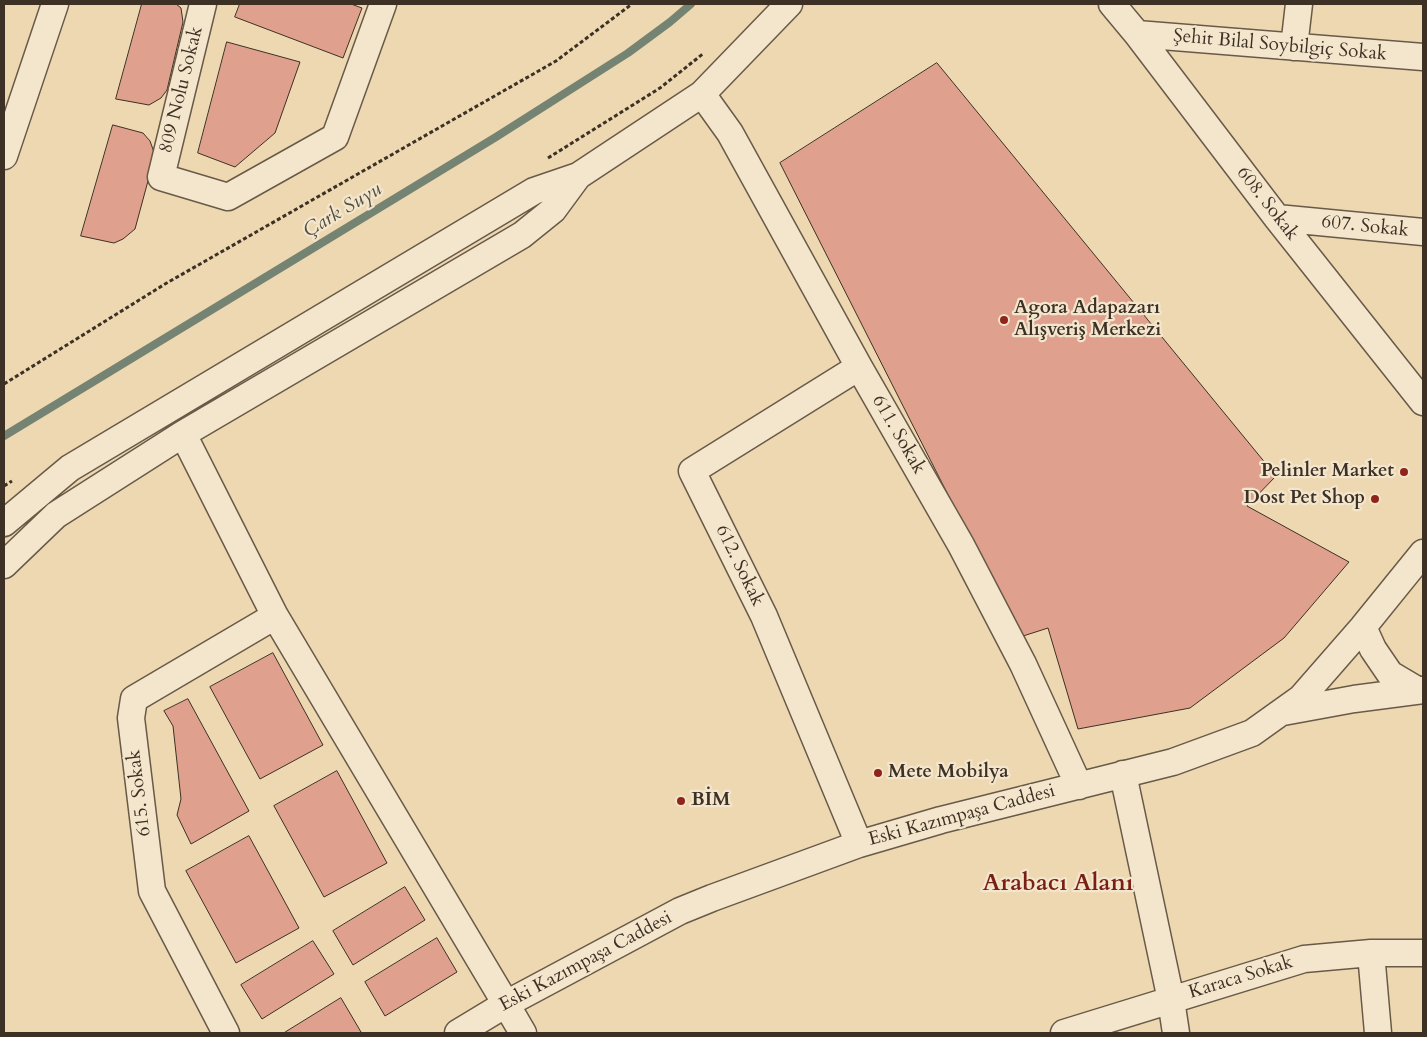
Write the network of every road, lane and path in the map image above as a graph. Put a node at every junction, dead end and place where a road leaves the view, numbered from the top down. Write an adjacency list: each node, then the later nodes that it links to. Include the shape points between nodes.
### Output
1 (55, 4): 12 (street)
2 (203, 4): 3 (street, 809 Nolu Sokak, via 161,177 228,196 335,137)
3 (383, 4)
4 (632, 4): 17 (path, via 556,61 165,284)
5 (789, 4): 11 (street)
6 (1112, 4): 8 (street, 608. Sokak)
7 (1299, 4): 9 (street)
8 (1136, 34): 9 (street, Şehit Bilal Soybilgiç Sokak); 14 (street, 608. Sokak)
9 (1294, 47): 10 (street, Şehit Bilal Soybilgiç Sokak)
10 (1423, 57)
11 (702, 94): 13 (street); 16 (street, 611. Sokak, via 730,133)
12 (4, 156)
13 (578, 176): 19 (street, via 553,210 522,235); 20 (street, via 534,191 70,468)
14 (1277, 218): 15 (street, 607. Sokak); 18 (street, 608. Sokak)
15 (1423, 232)
16 (859, 367): 28 (street, 611. Sokak, via 961,545 1023,664); 29 (street, 612. Sokak, via 692,470 764,616)
17 (4, 384)
18 (1423, 402)
19 (183, 434): 22 (street, via 56,515); 23 (street)
20 (4, 523)
21 (1423, 553): 24 (street, Eski Kazımpaşa Caddesi)
22 (4, 565)
23 (275, 616): 33 (street); 34 (street, 615. Sokak, via 134,699 131,718 152,891)
24 (1363, 627): 25 (street, via 1390,674); 26 (street, Eski Kazımpaşa Caddesi, via 1301,698)
25 (1420, 690): 26 (street)
26 (1282, 712): 27 (street, Eski Kazımpaşa Caddesi, via 1252,733 1173,762)
27 (1123, 774): 28 (street, Eski Kazımpaşa Caddesi); 32 (street)
28 (1079, 786): 29 (street, Eski Kazımpaşa Caddesi)
29 (859, 844): 33 (street, Eski Kazımpaşa Caddesi, via 680,911)
30 (1371, 952): 31 (street, Karaca Sokak); 32 (street, Karaca Sokak, via 1304,959); 39 (street)
31 (1423, 953)
32 (1171, 1000): 37 (street, Karaca Sokak); 38 (street)
33 (506, 1004): 35 (street, Eski Kazımpaşa Caddesi); 36 (street)
34 (226, 1033)
35 (458, 1033)
36 (522, 1033)
37 (1064, 1033)
38 (1176, 1033)
39 (1378, 1033)

